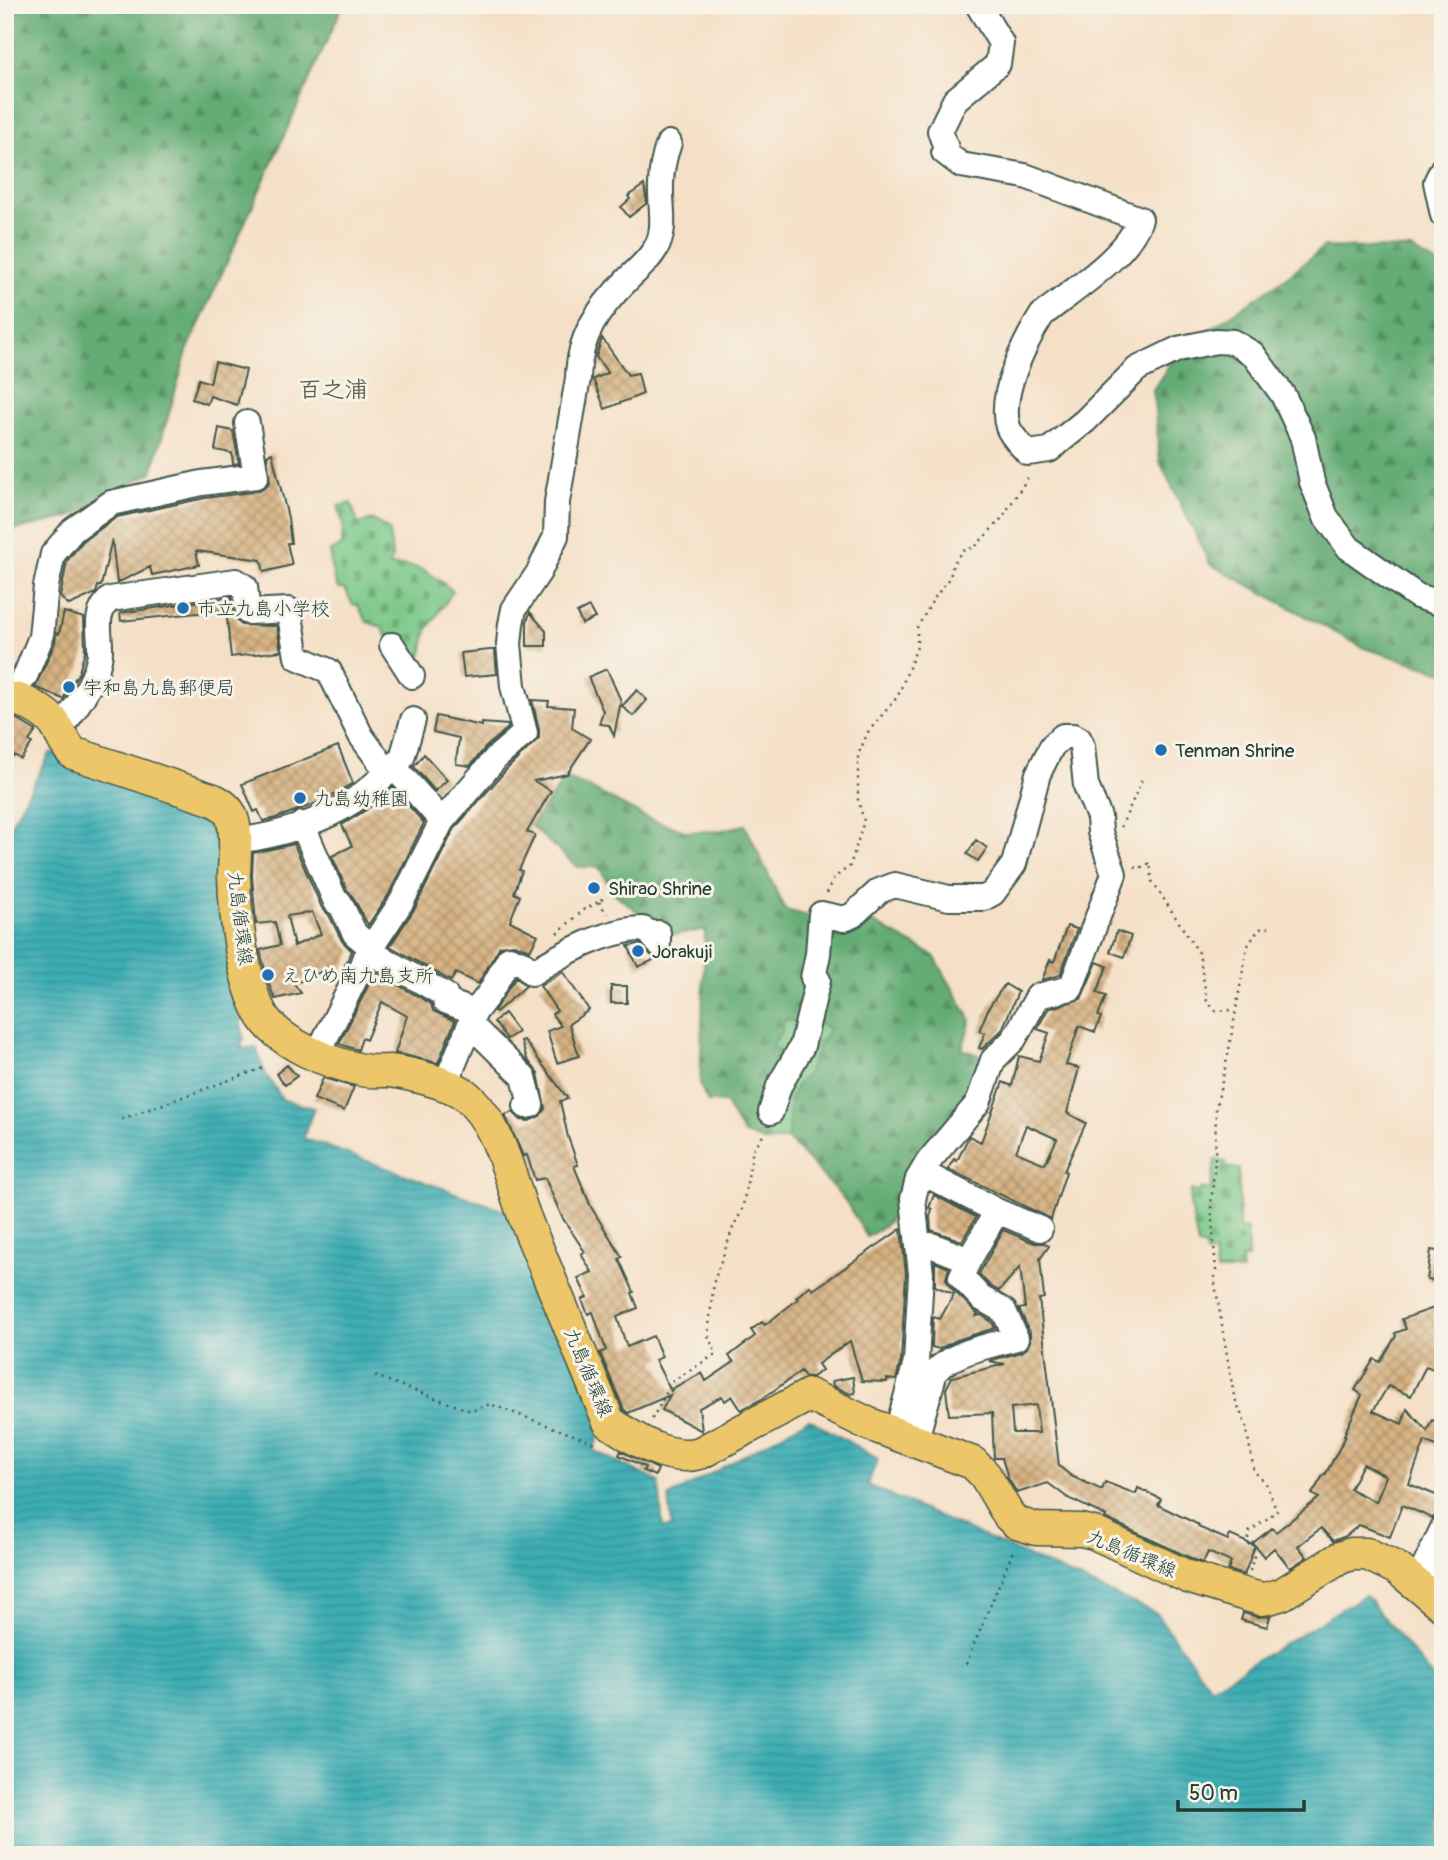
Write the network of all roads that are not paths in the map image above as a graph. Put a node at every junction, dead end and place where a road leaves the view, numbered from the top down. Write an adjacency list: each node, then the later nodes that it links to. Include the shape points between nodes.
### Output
1 (978, 5): 6 (street, via 1001,43 998,64 955,100 940,131 944,152 961,165 1025,176 1140,219 1121,251 1042,315 1014,373 1005,412 1009,430 1027,453 1049,450 1137,369 1178,349 1233,342 1253,354 1283,395 1303,438 1312,482 1326,517 1349,548 1417,596)
2 (669, 143): 13 (street, via 662,165 659,242 588,329 578,358 556,536 514,609 509,644 525,733 496,758)
3 (1443, 168): 4 (street, via 1436,182)
4 (1443, 215)
5 (247, 423): 9 (street, via 256,476 111,503 74,530 53,554 41,637 26,674)
6 (1443, 604)
7 (392, 645): 8 (street)
8 (412, 676)
9 (8, 698): 11 (main road, 九島循環線, via 47,717)
10 (413, 720): 12 (street, via 401,758)
11 (58, 731): 12 (street, via 96,668 99,614 110,599 236,581 245,587 248,612 289,610 297,657 329,671 361,736); 15 (main road, 九島循環線, via 74,753 222,804 232,817)
12 (391, 770): 13 (street); 14 (street, via 354,800)
13 (442, 821): 17 (street, via 402,901)
14 (302, 824): 15 (street); 17 (street, via 336,902 355,934)
15 (234, 841): 19 (main road, 九島循環線, via 235,900 254,996 272,1028)
16 (658, 933): 18 (street, via 658,943 643,929 602,938 532,973 509,958)
17 (371, 949): 18 (street, via 445,995 444,1001); 19 (street)
18 (472, 1018): 20 (street); 21 (street, via 524,1077 531,1105)
19 (317, 1055): 20 (main road, 九島循環線, via 363,1070)
20 (445, 1085): 28 (main road, 九島循環線, via 464,1094 487,1118 609,1422 663,1451 690,1456 808,1395)
21 (526, 1106)
22 (771, 1112): 26 (street, via 779,1086 802,1046 818,980 813,978 821,914 844,919 879,891 895,885 949,898 984,898 993,893 1014,864 1038,774 1052,746 1063,736 1079,739 1086,786 1113,869 1071,988 1038,996 1014,1039 993,1060 978,1103 918,1178 913,1199)
23 (927, 1174): 24 (street)
24 (997, 1211): 25 (street); 27 (street)
25 (1040, 1228)
26 (918, 1247): 27 (street, via 931,1245); 28 (street, via 916,1362)
27 (969, 1260): 28 (street, via 961,1277 981,1298 1004,1311 1016,1338 941,1365)
28 (906, 1439): 30 (main road, 九島循環線, via 964,1458 979,1468 1017,1522 1094,1533 1188,1577 1243,1594 1261,1599 1282,1594 1352,1554 1381,1559)
29 (1443, 1528): 30 (street)
30 (1417, 1583): 31 (main road, 九島循環線)
31 (1443, 1605)

